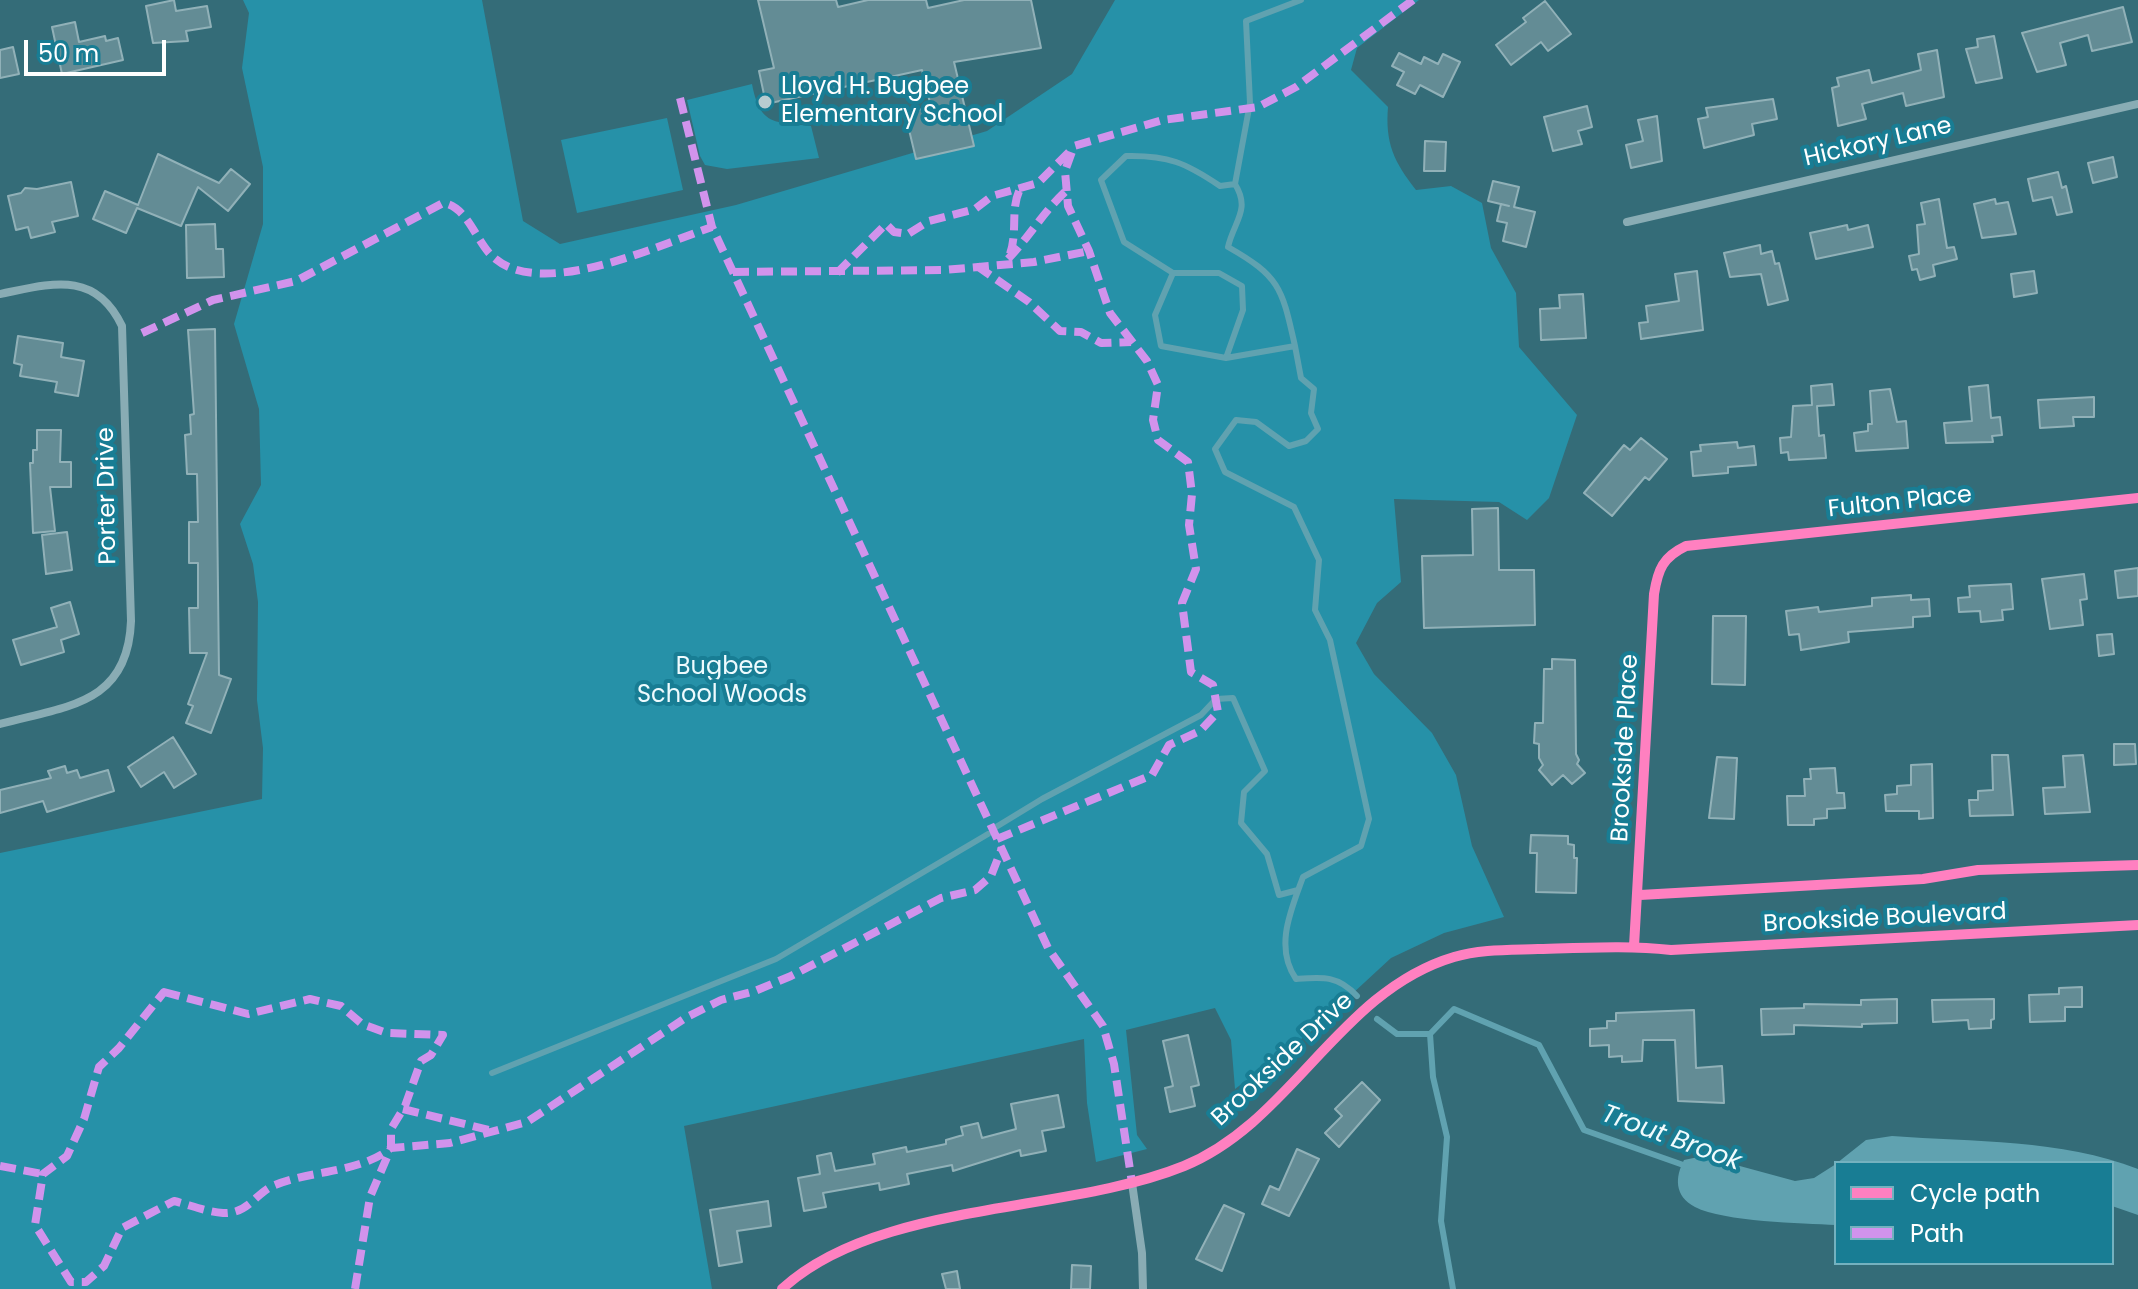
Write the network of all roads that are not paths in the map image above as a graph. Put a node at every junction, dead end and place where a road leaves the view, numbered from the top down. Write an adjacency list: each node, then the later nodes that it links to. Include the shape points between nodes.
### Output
1 (2138, 104): 2 (street, Hickory Lane)
2 (1627, 222)
3 (0, 294): 6 (street, Porter Drive, via 54,283 82,286 108,304 122,326 131,621 126,659 100,692)
4 (2138, 498): 5 (street, Fulton Place, via 1686,546)
5 (1667, 555): 8 (street, Brookside Place, via 1657,572 1654,594)
6 (0, 724)
7 (2138, 865): 8 (street, Brookside Boulevard, via 1978,870 1923,879)
8 (1640, 895): 10 (street, Brookside Place)
9 (2138, 925): 10 (street, Brookside Boulevard, via 1671,950)
10 (1634, 946): 11 (street, Brookside Drive, via 1496,950 1455,956 1422,969 1364,1010 1236,1138 1185,1166)
11 (1132, 1183): 12 (street, Brookside Drive, via 886,1234 827,1256); 13 (street)
12 (782, 1289)
13 (1143, 1289)

